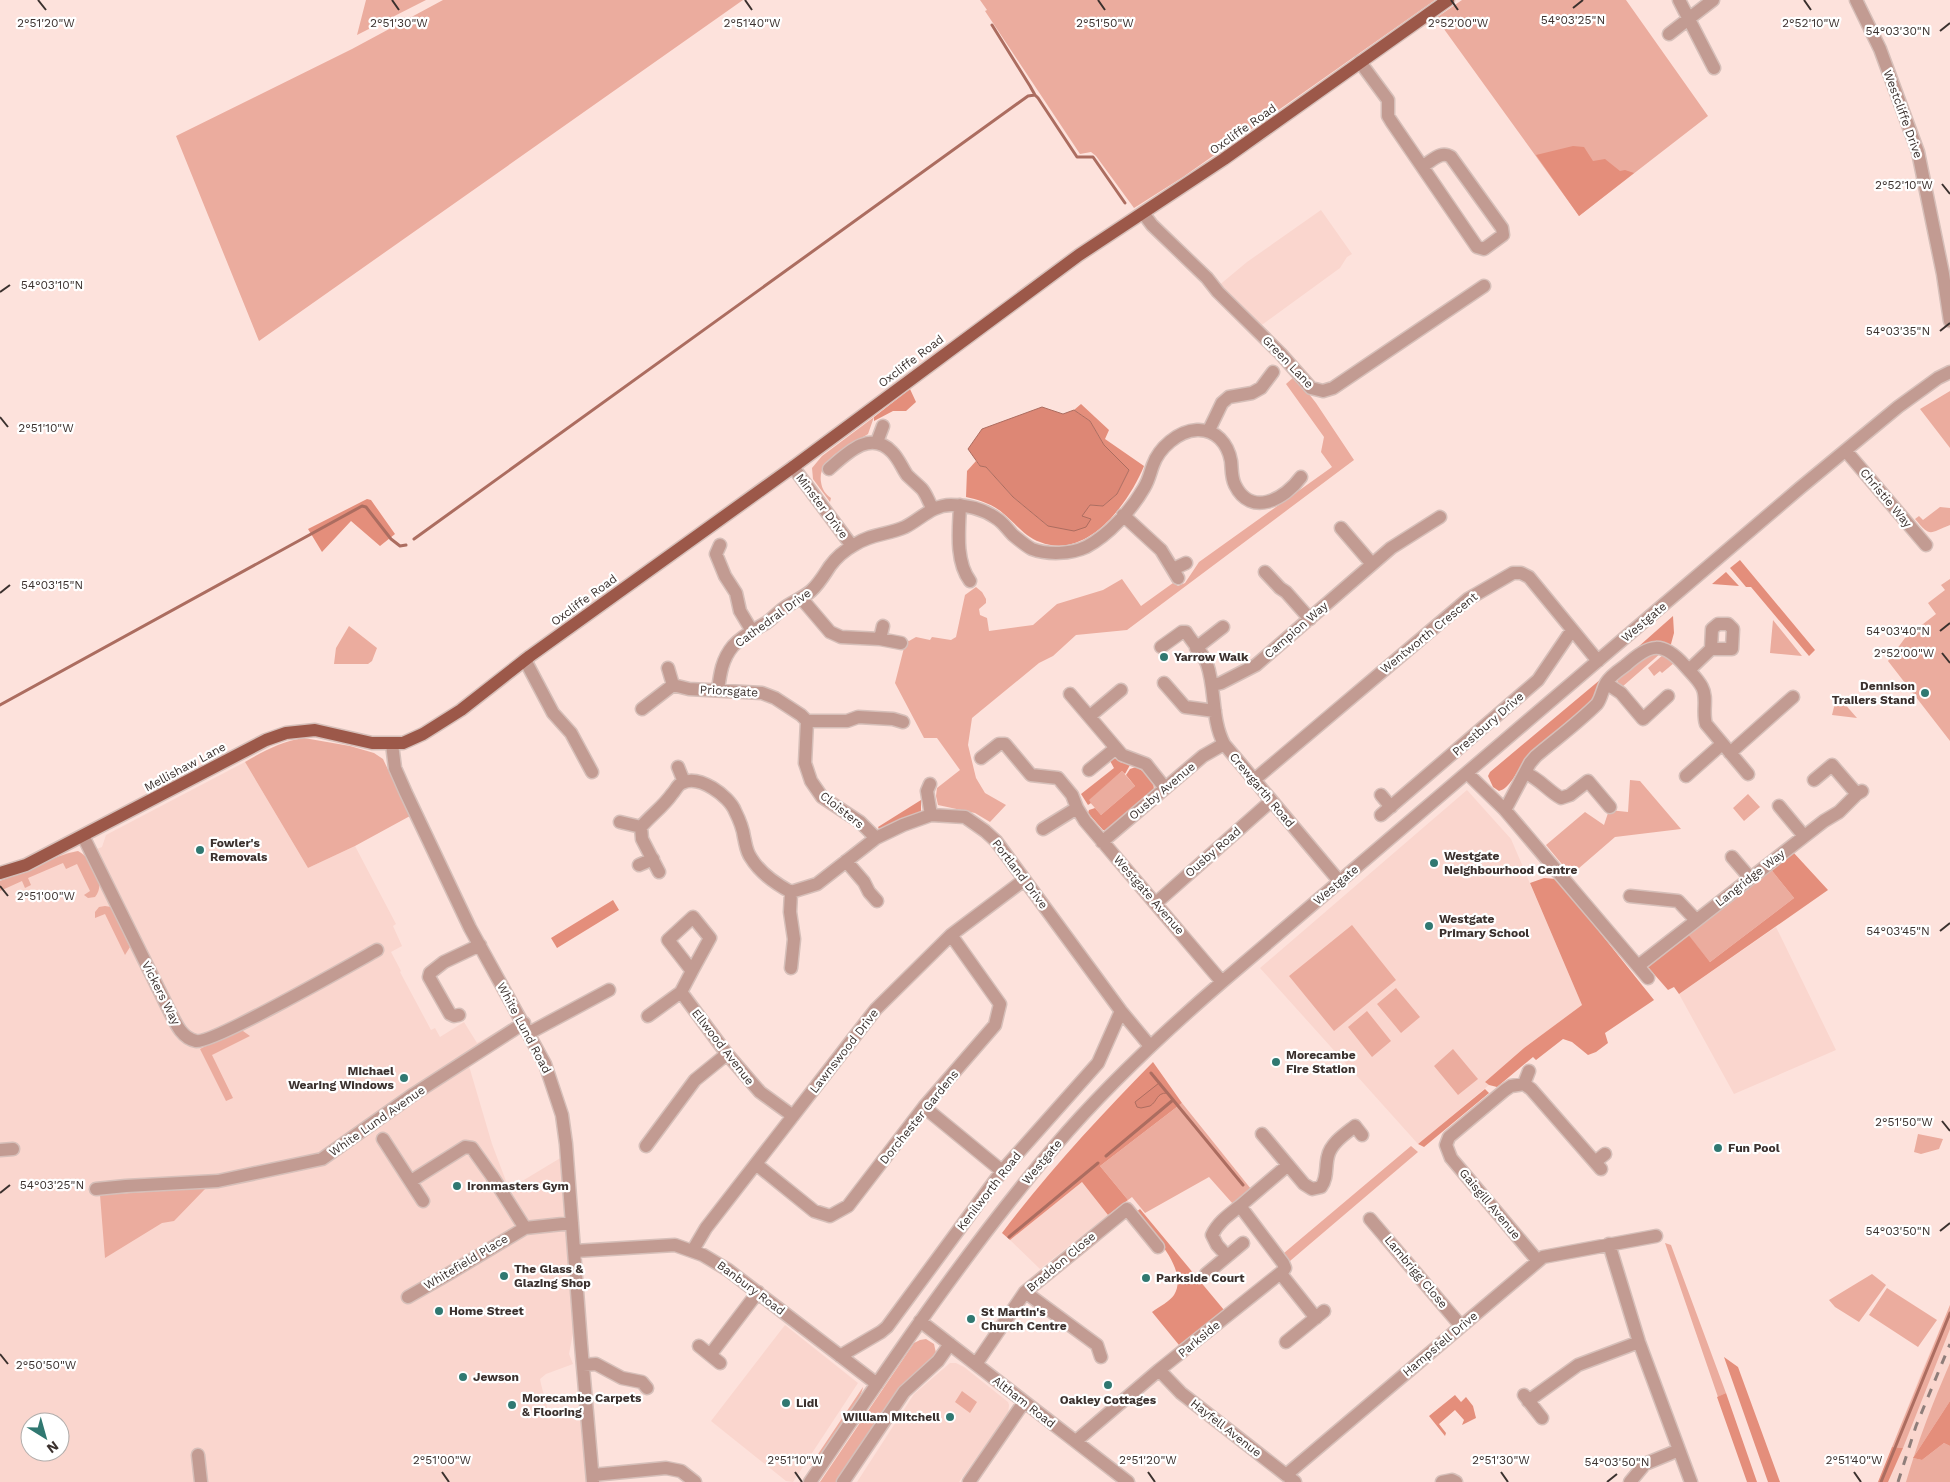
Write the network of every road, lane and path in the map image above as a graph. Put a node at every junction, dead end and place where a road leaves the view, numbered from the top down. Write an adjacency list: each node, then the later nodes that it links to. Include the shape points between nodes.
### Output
1 (1448, 0): 7 (main road, Oxcliffe Road)
2 (1679, 0): 5 (street)
3 (1713, 0): 5 (street)
4 (1856, 0): 12 (street, Westcliffe Drive, via 1880,49 1918,152)
5 (1688, 18): 6 (street); 8 (street)
6 (1669, 34)
7 (1360, 62): 9 (street, via 1388,100 1391,122); 10 (main road, Oxcliffe Road, via 1224,159)
8 (1714, 68)
9 (1423, 166): 9 (street, via 1479,249 1484,249 1503,235 1502,228 1448,154 1440,154)
10 (1142, 212): 11 (street, Green Lane, via 1316,391 1333,388); 20 (main road, Oxcliffe Road, via 1020,298)
11 (1484, 286)
12 (1950, 321)
13 (1275, 371): 16 (street, via 1261,388 1229,397 1222,403)
14 (1950, 372): 18 (street, Westgate, via 1898,407)
15 (883, 426): 17 (street)
16 (1209, 430): 21 (street, via 1216,434 1229,453 1234,483 1254,508 1272,501 1296,485); 24 (street, Cathedral Drive, via 1184,433 1163,449 1153,464 1144,489)
17 (877, 442): 19 (street, via 859,445); 23 (street, via 896,456 908,476 924,491)
18 (1846, 451): 27 (street, Christie Way); 46 (street, Westgate)
19 (836, 466)
20 (793, 467): 28 (street, Minster Drive); 45 (main road, Oxcliffe Road)
21 (1301, 477)
22 (960, 505): 23 (street, Cathedral Drive); 24 (street, Cathedral Drive, via 982,510 998,519 1031,549 1050,552 1068,552 1085,547 1102,536); 33 (street, via 959,542 964,572)
23 (933, 509): 28 (street, Cathedral Drive, via 907,526 866,538)
24 (1123, 515): 30 (street, via 1161,550 1176,574)
25 (1440, 517): 31 (street, Campion Way)
26 (1340, 528): 31 (street)
27 (1926, 545)
28 (852, 546): 34 (street, Cathedral Drive)
29 (713, 551): 39 (street)
30 (1186, 563)
31 (1372, 564): 35 (street, Campion Way)
32 (1265, 572): 35 (street)
33 (970, 580)
34 (801, 598): 39 (street, Cathedral Drive); 40 (street, via 830,632 841,637)
35 (1310, 619): 52 (street, Campion Way, via 1256,665)
36 (883, 626): 40 (street)
37 (1223, 627): 43 (street)
38 (1572, 630): 46 (street, Wentworth Crescent); 75 (street, Wentworth Crescent, via 1529,576 1512,573 1503,577 1468,599); 82 (street, Prestbury Drive, via 1538,680)
39 (752, 631): 53 (street, Cathedral Drive, via 726,656 720,670)
40 (880, 639): 41 (street)
41 (901, 643)
42 (1161, 647): 43 (street, Crewgarth Road, via 1186,632)
43 (1196, 648): 52 (street, Crewgarth Road, via 1207,664)
44 (1711, 649): 48 (street)
45 (525, 660): 63 (main road, Oxcliffe Road, via 462,710 423,734); 70 (street, via 553,712 571,733)
46 (1598, 661): 71 (street, Westgate)
47 (668, 668): 51 (street)
48 (1689, 670): 50 (street, via 1667,650 1652,648 1635,657); 66 (street, via 1704,691 1706,724)
49 (1164, 683): 59 (street, via 1185,707)
50 (1606, 684): 56 (street, via 1621,693 1643,719); 72 (street, via 1598,703 1536,756)
51 (673, 685): 53 (street, Priorsgate); 58 (street)
52 (1212, 685): 59 (street, Crewgarth Road)
53 (718, 690): 62 (street, Priorsgate, via 762,693 775,698)
54 (1121, 690): 61 (street)
55 (1070, 694): 61 (street)
56 (1668, 696)
57 (1793, 697): 66 (street)
58 (649, 708)
59 (1214, 711): 64 (street, Crewgarth Road)
60 (897, 716): 62 (street)
61 (1090, 716): 65 (street)
62 (807, 721): 94 (street, Cloisters, via 805,763 811,781 822,797 860,822)
63 (392, 744): 92 (main road, Mellishaw Lane, via 372,743 315,730 286,733 245,750); 111 (street, White Lund Road, via 395,768)
64 (1224, 744): 75 (street, Crewgarth Road); 79 (street, Ousby Avenue, via 1203,756)
65 (1116, 748): 69 (street); 79 (street, via 1122,755 1146,764)
66 (1726, 749): 73 (street); 74 (street)
67 (981, 758): 85 (street, Westgate Avenue, via 999,744 1005,744 1030,775 1058,778 1072,795)
68 (678, 767): 77 (street)
69 (1089, 770)
70 (592, 772)
71 (1467, 773): 86 (street); 104 (street, Westgate)
72 (1525, 773): 84 (street, via 1561,798 1588,781); 86 (street)
73 (1748, 774)
74 (1686, 776)
75 (1254, 780): 81 (street, Crewgarth Road)
76 (1814, 780): 93 (street, Langridge Way, via 1832,764 1860,793)
77 (684, 782): 90 (street); 105 (street, via 705,784 724,798 734,809 745,849 752,860 778,886)
78 (927, 788): 87 (street)
79 (1165, 788): 95 (street, Ousby Avenue)
80 (1381, 795): 82 (street)
81 (1271, 801): 104 (street, Crewgarth Road); 108 (street, Ousby Road)
82 (1392, 806): 88 (street, Prestbury Drive)
83 (1779, 806): 93 (street)
84 (1610, 807)
85 (1077, 808): 91 (street); 95 (street, Westgate Avenue)
86 (1505, 810): 113 (street)
87 (931, 815): 94 (street, Portland Drive); 103 (street, Portland Drive, via 964,817 985,831)
88 (1381, 816)
89 (623, 820): 90 (street)
90 (641, 827): 97 (street, via 642,839)
91 (1042, 829)
92 (83, 836): 101 (main road, Mellishaw Lane, via 26,865); 112 (street, Vickers Way, via 181,1031 191,1040 206,1040 249,1020)
93 (1804, 836): 102 (street, Langridge Way)
94 (876, 838): 98 (street, Portland Drive)
95 (1102, 842): 108 (street, Westgate Avenue)
96 (1732, 857): 102 (street)
97 (653, 859): 99 (street); 100 (street)
98 (846, 861): 105 (street, Portland Drive, via 817,884); 107 (street)
99 (639, 865)
100 (659, 872)
101 (0, 873)
102 (1750, 878): 109 (street, Langridge Way)
103 (1024, 880): 110 (street, Lawnswood Drive); 120 (street, Portland Drive)
104 (1340, 882): 117 (street, Westgate)
105 (791, 892): 115 (street)
106 (1630, 896): 109 (street, via 1678,901)
107 (880, 903)
108 (1156, 903): 117 (street, Westgate Avenue)
109 (1696, 920): 113 (street, Langridge Way)
110 (951, 935): 128 (street, Dorchester Gardens, via 1000,1004 995,1025); 129 (street, Lawnswood Drive, via 876,1009)
111 (480, 945): 121 (street, via 430,972 429,977 450,1014); 123 (street, White Lund Road)
112 (377, 950)
113 (1638, 966): 116 (street)
114 (692, 971): 119 (street)
115 (792, 972)
116 (1648, 978)
117 (1222, 982): 124 (street, Westgate)
118 (610, 989): 123 (street, White Lund Avenue)
119 (681, 992): 122 (street); 125 (street, Ellwood Avenue)
120 (1121, 1011): 124 (street, Portland Drive); 137 (street, Kenilworth Road, via 1098,1062)
121 (459, 1015)
122 (648, 1016)
123 (526, 1028): 139 (street, White Lund Avenue, via 414,1094 322,1159 218,1181); 143 (street, White Lund Road, via 544,1064 562,1115)
124 (1150, 1046): 158 (street, Westgate, via 1056,1145 972,1249)
125 (727, 1054): 129 (street, Ellwood Avenue, via 760,1092); 133 (street, via 695,1080)
126 (1529, 1071): 127 (street)
127 (1524, 1084): 134 (street, via 1598,1166); 152 (street, Gaisgill Avenue, via 1511,1086 1455,1131 1443,1145)
128 (924, 1107): 135 (street, Dorchester Gardens, via 848,1206 830,1216 814,1211); 137 (street)
129 (793, 1116): 135 (street, Lawnswood Drive)
130 (1355, 1127): 136 (street, via 1331,1147 1327,1156 1326,1180 1315,1193)
131 (1262, 1134): 136 (street)
132 (383, 1139): 138 (street)
133 (646, 1146)
134 (1605, 1154)
135 (756, 1164): 149 (street, Lawnswood Drive)
136 (1288, 1165): 141 (street)
137 (1002, 1172): 164 (street, Kenilworth Road, via 887,1327)
138 (411, 1181): 140 (street); 144 (street, via 465,1147 472,1148)
139 (96, 1189)
140 (423, 1201)
141 (1240, 1206): 151 (street, via 1221,1222 1212,1235); 154 (street, via 1283,1263 1285,1268)
142 (1370, 1219): 159 (street, Lambrigg Close)
143 (572, 1223): 144 (street, Whitefield Place); 150 (street, White Lund Road)
144 (525, 1228): 157 (street, Whitefield Place)
145 (1656, 1236): 147 (street, Hampsfell Drive)
146 (1242, 1243): 151 (street)
147 (1609, 1244): 152 (street, Hampsfell Drive, via 1548,1255); 161 (street)
148 (1158, 1247): 156 (street, Braddon Close, via 1127,1209)
149 (692, 1250): 150 (street, Banbury Road, via 675,1244); 155 (street, Banbury Road)
150 (575, 1251): 167 (street, White Lund Road)
151 (1227, 1256): 153 (street)
152 (1538, 1261): 159 (street, Hampsfell Drive)
153 (1206, 1274)
154 (1281, 1274): 160 (street, via 1320,1314); 168 (street, Parkside)
155 (758, 1292): 163 (street, via 715,1358); 164 (street, Banbury Road)
156 (1025, 1292): 165 (street, via 1098,1344); 166 (street, Braddon Close)
157 (408, 1296)
158 (920, 1321): 162 (street, Altham Road); 170 (street, Westgate)
159 (1461, 1326): 176 (street, Hampsfell Drive)
160 (1286, 1342)
161 (1639, 1342): 172 (street, via 1578,1365 1526,1398); 174 (street)
162 (950, 1344): 166 (street, Altham Road); 181 (street, via 938,1361 904,1392)
163 (699, 1346)
164 (840, 1356): 170 (street, Banbury Road)
165 (1101, 1357)
166 (976, 1364): 171 (street, Altham Road)
167 (583, 1365): 169 (street, via 596,1364 622,1378); 177 (street, White Lund Road)
168 (1159, 1370): 173 (street, Parkside); 176 (street, Hayfell Avenue, via 1181,1393)
169 (646, 1382)
170 (877, 1384): 180 (street, Westgate)
171 (1024, 1402): 173 (street, Altham Road); 182 (street)
172 (1542, 1418)
173 (1076, 1441): 183 (street, Altham Road)
174 (1679, 1450): 186 (street, via 1645,1464); 187 (street)
175 (198, 1455): 178 (street)
176 (1291, 1478)
177 (593, 1479): 179 (street, via 666,1468 681,1471)
178 (201, 1482)
179 (695, 1482)
180 (810, 1482)
181 (843, 1482)
182 (969, 1482)
183 (1128, 1482)
184 (1442, 1482): 185 (street)
185 (1456, 1482)
186 (1630, 1482)
187 (1691, 1482)

